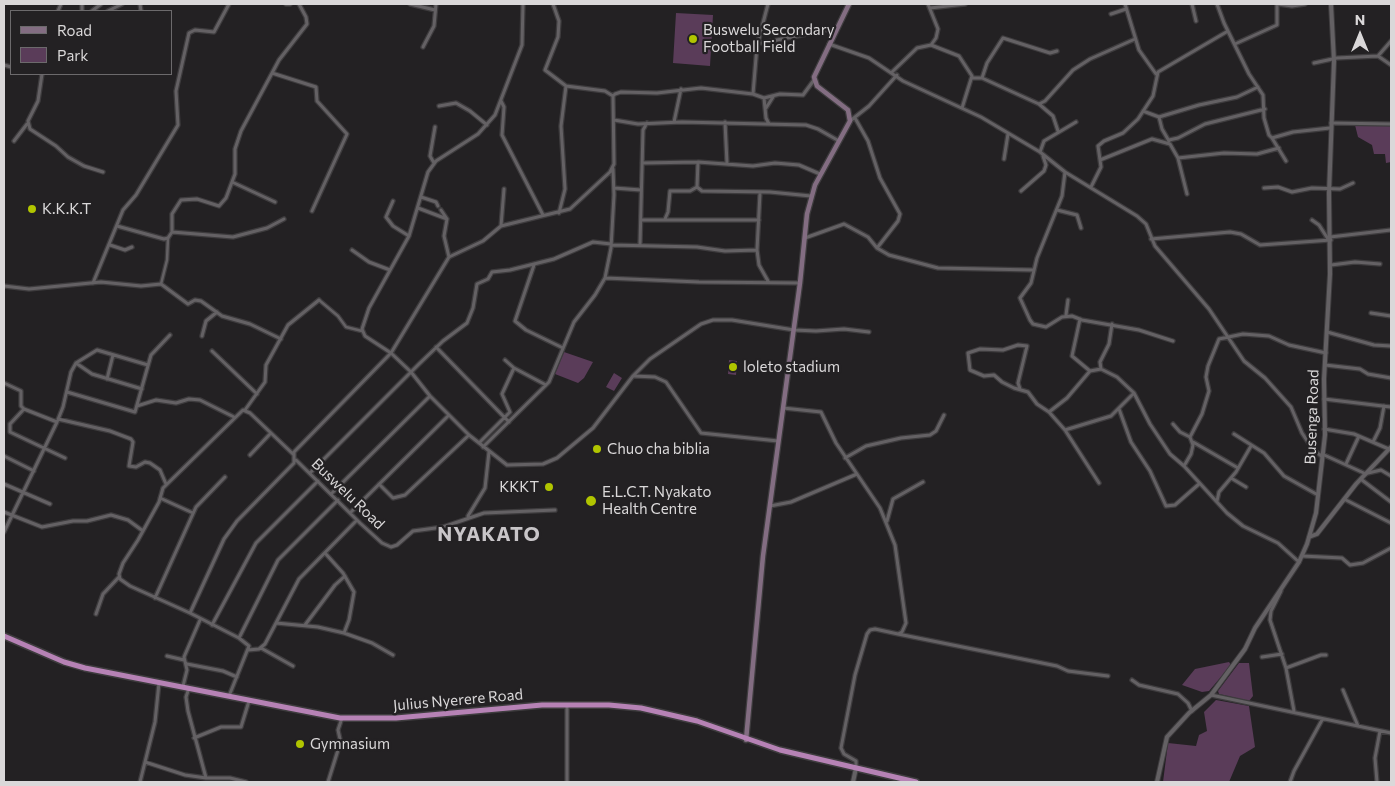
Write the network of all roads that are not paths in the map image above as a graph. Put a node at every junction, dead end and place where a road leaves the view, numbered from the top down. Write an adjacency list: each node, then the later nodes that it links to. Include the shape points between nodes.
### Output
1 (122, 4): 22 (street)
2 (229, 4): 128 (street, via 214,32 195,30 189,33 176,91 179,123 158,161 123,210)
3 (286, 4): 4 (street)
4 (290, 4)
5 (299, 4): 41 (street, via 307,24 283,53)
6 (410, 4): 23 (street)
7 (436, 4): 23 (street)
8 (524, 4): 55 (street, via 522,45)
9 (553, 4): 48 (street, via 559,21 558,37 545,70)
10 (768, 4): 30 (street)
11 (849, 4): 26 (main road)
12 (965, 4): 20 (street)
13 (1125, 4): 21 (street)
14 (1192, 4): 25 (street)
15 (1217, 4): 27 (street)
16 (1277, 4): 17 (street); 33 (street, via 1276,25)
17 (1296, 4): 18 (street)
18 (1305, 4)
19 (1331, 4): 37 (street, Busenga Road)
20 (929, 6): 32 (street, via 938,33)
21 (1126, 9): 24 (street); 28 (street)
22 (110, 10)
23 (435, 10): 34 (street, via 434,26)
24 (1112, 14)
25 (1196, 21)
26 (835, 30): 30 (street); 31 (main road)
27 (1228, 31): 33 (street); 44 (street, via 1170,64)
28 (1136, 40): 44 (street, via 1142,55); 56 (street, via 1072,70)
29 (1391, 41): 36 (street)
30 (757, 44): 51 (street)
31 (829, 44): 40 (street, via 869,58); 47 (main road)
32 (931, 44): 40 (street, via 917,48); 45 (street, via 958,56)
33 (1235, 44): 49 (street)
34 (423, 47)
35 (1057, 51): 46 (street, via 1050,53 1003,38 987,63)
36 (1378, 56): 37 (street); 39 (street)
37 (1334, 59): 38 (street); 76 (street, Busenga Road)
38 (1314, 63)
39 (1391, 65)
40 (892, 72): 43 (street)
41 (272, 73): 99 (street, via 241,131 235,149 236,169); 119 (street, via 316,87 317,101 348,134)
42 (42, 75): 70 (street, via 38,101)
43 (897, 75): 58 (street, via 921,90); 65 (street)
44 (1157, 75): 61 (street, via 1153,96)
45 (972, 78): 46 (street); 58 (street)
46 (982, 78): 56 (street)
47 (814, 80): 53 (street, via 804,95); 65 (main road, via 817,86 848,110)
48 (566, 86): 52 (street, via 604,91); 120 (street, via 561,126 565,189)
49 (1258, 87): 60 (street); 62 (street, via 1237,97)
50 (681, 89): 51 (street, via 714,88); 52 (street, via 657,93 620,92); 66 (street)
51 (753, 94): 54 (street)
52 (613, 96): 64 (street)
53 (774, 96): 54 (street); 59 (street)
54 (764, 98): 59 (street)
55 (501, 101): 75 (street); 121 (street, via 504,107 502,135)
56 (1039, 104): 79 (street, via 1054,116)
57 (439, 106): 75 (street, via 456,103)
58 (962, 108): 80 (street)
59 (766, 109): 63 (street)
60 (1265, 109): 81 (street, via 1266,125); 84 (street, via 1205,124)
61 (1143, 111): 62 (street); 89 (street, via 1123,133 1100,144)
62 (1159, 117): 84 (street)
63 (766, 118): 72 (street); 73 (street)
64 (614, 120): 71 (street); 95 (street)
65 (852, 120): 83 (main road); 142 (street, via 868,141 880,178 900,214)
66 (674, 122): 67 (street); 69 (street)
67 (726, 122): 72 (street); 94 (street)
68 (1076, 122): 79 (street)
69 (647, 123): 71 (street); 78 (street)
70 (27, 124): 82 (street); 96 (street, via 31,131 68,157)
71 (638, 124): 78 (street)
72 (760, 124): 73 (street)
73 (770, 124): 83 (street, via 814,127)
74 (1391, 124): 76 (street)
75 (488, 125): 92 (street)
76 (1330, 126): 81 (street); 105 (street, Busenga Road)
77 (435, 127): 92 (street, via 430,156)
78 (643, 130): 93 (street)
79 (1058, 131): 86 (street, via 1044,141)
80 (1008, 134): 86 (street); 88 (street)
81 (1272, 138): 85 (street)
82 (14, 141)
83 (840, 141): 98 (main road)
84 (1168, 141): 87 (street); 89 (street, via 1152,139)
85 (1280, 148): 87 (street, via 1257,154); 90 (street)
86 (1041, 153): 97 (street); 108 (street, via 1046,165 1044,171)
87 (1178, 158): 110 (street)
88 (1004, 159)
89 (1100, 160): 102 (street, via 1100,170)
90 (1286, 161)
91 (698, 162): 93 (street); 94 (street); 101 (street)
92 (434, 163): 112 (street)
93 (642, 163): 107 (street)
94 (727, 163): 98 (street, via 799,165)
95 (613, 168): 103 (street); 120 (street, via 577,205)
96 (103, 172)
97 (1065, 172): 102 (street); 118 (street)
98 (820, 174): 111 (main road)
99 (232, 182): 114 (street); 132 (street, via 219,206 197,198 181,200 172,214)
100 (1353, 183): 105 (street, via 1340,189)
101 (697, 187): 109 (street, via 702,191); 125 (street, via 690,191 670,191)
102 (1091, 187): 136 (street, via 1142,220)
103 (614, 188): 107 (street); 139 (street)
104 (1264, 188): 105 (street, via 1278,187 1292,192)
105 (1329, 188): 137 (street, Busenga Road)
106 (504, 189): 129 (street)
107 (641, 190): 124 (street)
108 (1021, 191)
109 (760, 193): 111 (street); 126 (street)
110 (1187, 194)
111 (811, 196): 135 (main road)
112 (421, 197): 115 (street, via 436,202); 116 (street)
113 (393, 201): 133 (street, via 386,217 392,226)
114 (275, 202)
115 (438, 206)
116 (418, 208): 123 (street); 133 (street)
117 (442, 210): 123 (street)
118 (1057, 210): 130 (street, via 1077,216); 150 (street)
119 (312, 211)
120 (560, 213): 121 (street)
121 (543, 215): 129 (street)
122 (284, 219): 132 (street, via 267,228 233,237)
123 (447, 219): 145 (street, via 444,236)
124 (641, 220): 125 (street); 140 (street)
125 (664, 220): 126 (street)
126 (759, 220): 144 (street)
127 (1312, 220): 137 (street)
128 (117, 226): 134 (street); 138 (street)
129 (501, 226): 145 (street, via 483,241)
130 (1081, 228)
131 (1391, 230): 137 (street)
132 (172, 232): 134 (street)
133 (409, 236): 149 (street)
134 (168, 238): 155 (street)
135 (804, 238): 142 (street, via 844,224 868,237); 154 (main road)
136 (1151, 239): 137 (street, via 1230,232 1241,234 1260,245); 171 (street, via 1209,309)
137 (1330, 239): 148 (street, Busenga Road)
138 (110, 244): 141 (street, via 125,250); 153 (street)
139 (611, 244): 140 (street); 146 (street, via 593,242); 151 (street)
140 (640, 245): 144 (street)
141 (132, 247)
142 (878, 248): 150 (street, via 889,255 945,269)
143 (352, 250): 149 (street, via 368,262)
144 (757, 250): 152 (street)
145 (449, 257): 178 (street)
146 (534, 264): 175 (street, via 492,272 488,279 477,284 467,323); 176 (street, via 515,321)
147 (1380, 264): 148 (street, via 1354,262)
148 (1331, 265): 168 (street, Busenga Road)
149 (390, 270): 166 (street, via 369,308)
150 (1033, 270): 161 (street, via 1031,282 1020,298 1032,323 1047,327)
151 (605, 278): 152 (street); 176 (street, via 574,322)
152 (768, 281): 154 (street)
153 (94, 282): 155 (street); 156 (street, via 29,289)
154 (800, 283): 165 (main road)
155 (161, 284): 159 (street, via 186,302 191,304 198,300)
156 (4, 286)
157 (319, 300): 166 (street, via 346,327); 172 (street, via 292,320)
158 (1068, 300): 161 (street)
159 (216, 312): 170 (street, via 206,321); 172 (street)
160 (1371, 312): 162 (street)
161 (1066, 315): 163 (street)
162 (1391, 316)
163 (1080, 319): 164 (street); 187 (street, via 1071,354)
164 (1112, 324): 173 (street); 186 (street, via 1109,344 1100,362)
165 (794, 330): 167 (street); 189 (street, via 714,320 701,324 665,347); 204 (main road)
166 (362, 331): 178 (street)
167 (869, 332)
168 (1328, 332): 174 (street, via 1374,345); 179 (street, Busenga Road)
169 (170, 334): 183 (street, via 154,351)
170 (202, 336)
171 (1226, 337): 179 (street, via 1243,334 1274,336 1289,345); 222 (street, via 1218,339 1209,362 1208,391 1202,414); 234 (street, via 1244,361 1265,378 1291,407 1302,433)
172 (281, 339): 198 (street, via 266,365 266,379)
173 (1172, 341)
174 (1391, 346)
175 (436, 347): 188 (street); 212 (street)
176 (563, 348): 193 (street)
177 (212, 351): 198 (street)
178 (391, 353): 188 (street); 232 (street)
179 (1326, 353): 184 (street, Busenga Road)
180 (113, 355): 182 (street, via 95,351); 183 (street); 191 (street)
181 (505, 360): 185 (street)
182 (76, 363): 191 (street); 196 (street)
183 (148, 365): 194 (street)
184 (1325, 365): 190 (street, via 1360,369 1368,374); 200 (street, Busenga Road)
185 (514, 368): 193 (street); 212 (street, via 502,394 510,411)
186 (1101, 369): 187 (street); 197 (street, via 1117,377)
187 (1090, 371): 208 (street, via 1067,398)
188 (411, 372): 199 (street); 243 (street)
189 (633, 376): 223 (street, via 655,377 666,382 701,433); 231 (street, via 593,428 556,458 543,464 511,466 503,464)
190 (1391, 378)
191 (107, 379): 194 (street)
192 (4, 383): 205 (street, via 21,391)
193 (546, 385): 214 (street)
194 (142, 389): 201 (street)
195 (1020, 390): 195 (street, via 1018,383 1027,346 980,349 968,353 970,370 984,376 994,375); 208 (street, via 1028,392)
196 (67, 392): 201 (street, via 132,412); 213 (street)
197 (1134, 393): 206 (street); 240 (street, via 1170,454)
198 (257, 394): 207 (street)
199 (430, 396): 209 (street); 259 (street)
200 (1324, 399): 202 (street); 216 (street, Busenga Road)
201 (137, 406): 211 (street, via 156,400 176,403 200,400)
202 (1384, 406): 203 (street); 225 (street, via 1380,428)
203 (1391, 406)
204 (783, 408): 223 (main road); 237 (street, via 821,412)
205 (24, 409): 213 (street); 229 (street, via 10,424 9,430)
206 (1119, 409): 217 (street, via 1107,418); 256 (street, via 1131,443 1166,506 1175,505)
207 (245, 410): 211 (street); 218 (street)
208 (1049, 412): 217 (street)
209 (449, 415): 220 (street); 255 (street)
210 (944, 415): 237 (street, via 936,431 930,435 866,446)
211 (234, 417): 254 (street)
212 (505, 418): 214 (street); 226 (street)
213 (58, 421): 229 (street); 254 (street, via 110,430 131,439 129,466 150,463 160,470)
214 (510, 422): 228 (street)
215 (1173, 424): 222 (street)
216 (1324, 429): 221 (street); 234 (street, Busenga Road)
217 (1065, 430): 252 (street)
218 (270, 434): 232 (street); 233 (street)
219 (1234, 434): 227 (street)
220 (469, 435): 226 (street); 255 (street, via 405,495 393,498)
221 (1358, 436): 225 (street); 239 (street)
222 (1190, 437): 224 (street)
223 (779, 442): 267 (main road)
224 (1193, 442): 240 (street); 241 (street)
225 (1373, 442): 230 (street)
226 (479, 443): 228 (street)
227 (1251, 446): 241 (street); 260 (street, via 1264,454 1284,476)
228 (483, 447): 231 (street)
229 (45, 448): 236 (street); 242 (street)
230 (1391, 449): 245 (street)
231 (489, 452): 273 (street, via 485,488)
232 (293, 454): 238 (street)
233 (250, 455)
234 (1321, 455): 239 (street); 260 (street, Busenga Road)
235 (4, 456): 242 (street)
236 (66, 458)
237 (845, 458): 244 (street)
238 (296, 460): 243 (street, Buswelu Road); 289 (street, via 230,530)
239 (1346, 464): 245 (street)
240 (1184, 466): 256 (street)
241 (1238, 468): 248 (street)
242 (34, 471): 258 (street)
243 (310, 473): 250 (street, Buswelu Road)
244 (857, 474): 267 (street, via 791,502); 275 (street)
245 (1368, 474): 246 (street, via 1381,470); 249 (street)
246 (1391, 476)
247 (225, 477): 270 (street)
248 (1231, 478): 257 (street); 264 (street, via 1219,492)
249 (1362, 480): 262 (street); 265 (street)
250 (318, 481): 259 (street, Buswelu Road); 292 (street, via 256,543)
251 (922, 482): 275 (street, via 893,499)
252 (1100, 483)
253 (4, 484): 258 (street)
254 (166, 484): 261 (street)
255 (379, 484): 271 (street)
256 (1199, 484): 264 (street)
257 (1246, 487)
258 (23, 493): 266 (street); 272 (street)
259 (331, 494): 263 (street, Buswelu Road)
260 (1319, 495): 279 (street, Busenga Road)
261 (160, 498): 270 (street); 277 (street)
262 (1344, 498): 276 (street); 279 (street, via 1317,534)
263 (338, 500): 271 (street, Buswelu Road); 297 (street, via 278,560)
264 (1216, 502): 283 (street, via 1243,526 1275,540)
265 (1391, 502)
266 (50, 504)
267 (770, 506): 327 (main road, via 762,556)
268 (555, 510): 273 (street, Buswelu Road, via 500,511)
269 (4, 512): 272 (street)
270 (193, 513): 287 (street)
271 (350, 513): 274 (street, Buswelu Road)
272 (13, 516): 277 (street, via 42,527 112,515 128,520); 278 (street)
273 (468, 517): 274 (street, Buswelu Road, via 442,527 413,531 391,547)
274 (357, 520): 281 (street)
275 (887, 522): 295 (street, via 895,546 906,623)
276 (1391, 523)
277 (143, 531): 285 (street, via 118,570)
278 (4, 532)
279 (1309, 537): 282 (street, Busenga Road)
280 (1391, 548): 282 (street, via 1360,564 1350,565 1342,558)
281 (325, 553): 284 (street); 291 (street, via 299,579)
282 (1302, 556): 283 (street, Busenga Road)
283 (1299, 562): 286 (street, Busenga Road)
284 (345, 576): 293 (street); 294 (street, via 354,596)
285 (119, 577): 287 (street); 288 (street, via 102,594)
286 (1281, 590): 300 (street, via 1270,620); 316 (street, Busenga Road)
287 (155, 598): 289 (street)
288 (96, 614)
289 (190, 614): 290 (street)
290 (200, 620): 292 (street); 305 (street)
291 (276, 623): 293 (street); 298 (street)
292 (212, 625): 297 (street)
293 (305, 625): 294 (street)
294 (344, 633): 301 (street)
295 (898, 634): 308 (street, via 1057,666 1068,671); 329 (street, via 875,629 867,634 855,675 841,748 844,754 856,761)
296 (4, 636): 311 (highway, Julius Nyerere Road, via 64,662)
297 (239, 638): 299 (street, via 247,643)
298 (261, 648): 299 (street); 306 (street)
299 (248, 650): 309 (street)
300 (1282, 654): 304 (street); 307 (street)
301 (393, 655)
302 (1326, 655): 307 (street)
303 (167, 656): 305 (street)
304 (1262, 657)
305 (185, 662): 309 (street); 312 (street)
306 (293, 666)
307 (1286, 668): 320 (street)
308 (1108, 676)
309 (237, 677): 315 (street)
310 (1132, 680): 319 (street, via 1139,685 1178,694)
311 (159, 682): 312 (highway, Julius Nyerere Road); 328 (street)
312 (183, 686): 313 (highway, Julius Nyerere Road)
313 (189, 688): 315 (highway, Julius Nyerere Road); 326 (street, via 186,697)
314 (1343, 690): 323 (street)
315 (228, 696): 317 (highway, Julius Nyerere Road)
316 (1211, 696): 319 (street, Busenga Road); 320 (street)
317 (249, 700): 321 (highway, Julius Nyerere Road); 326 (street, via 241,727 222,727)
318 (568, 705): 321 (highway, Julius Nyerere Road, via 396,718); 327 (highway, Julius Nyerere Road, via 609,705 668,713); 334 (street)
319 (1192, 711): 337 (street, Busenga Road, via 1167,737)
320 (1294, 711): 322 (street)
321 (342, 718): 333 (street, via 338,730 339,747)
322 (1322, 720): 323 (street); 338 (street)
323 (1358, 727): 324 (street)
324 (1380, 731): 325 (street); 339 (street, via 1375,758)
325 (1391, 734)
326 (194, 738): 330 (street)
327 (746, 740): 329 (highway, Julius Nyerere Road)
328 (145, 762): 330 (street, via 177,773); 331 (street)
329 (856, 768): 335 (street); 336 (highway, Julius Nyerere Road)
330 (206, 778): 332 (street)
331 (140, 782)
332 (246, 782)
333 (328, 782)
334 (567, 782)
335 (853, 782)
336 (916, 782)
337 (1158, 782)
338 (1290, 782)
339 (1376, 782)

